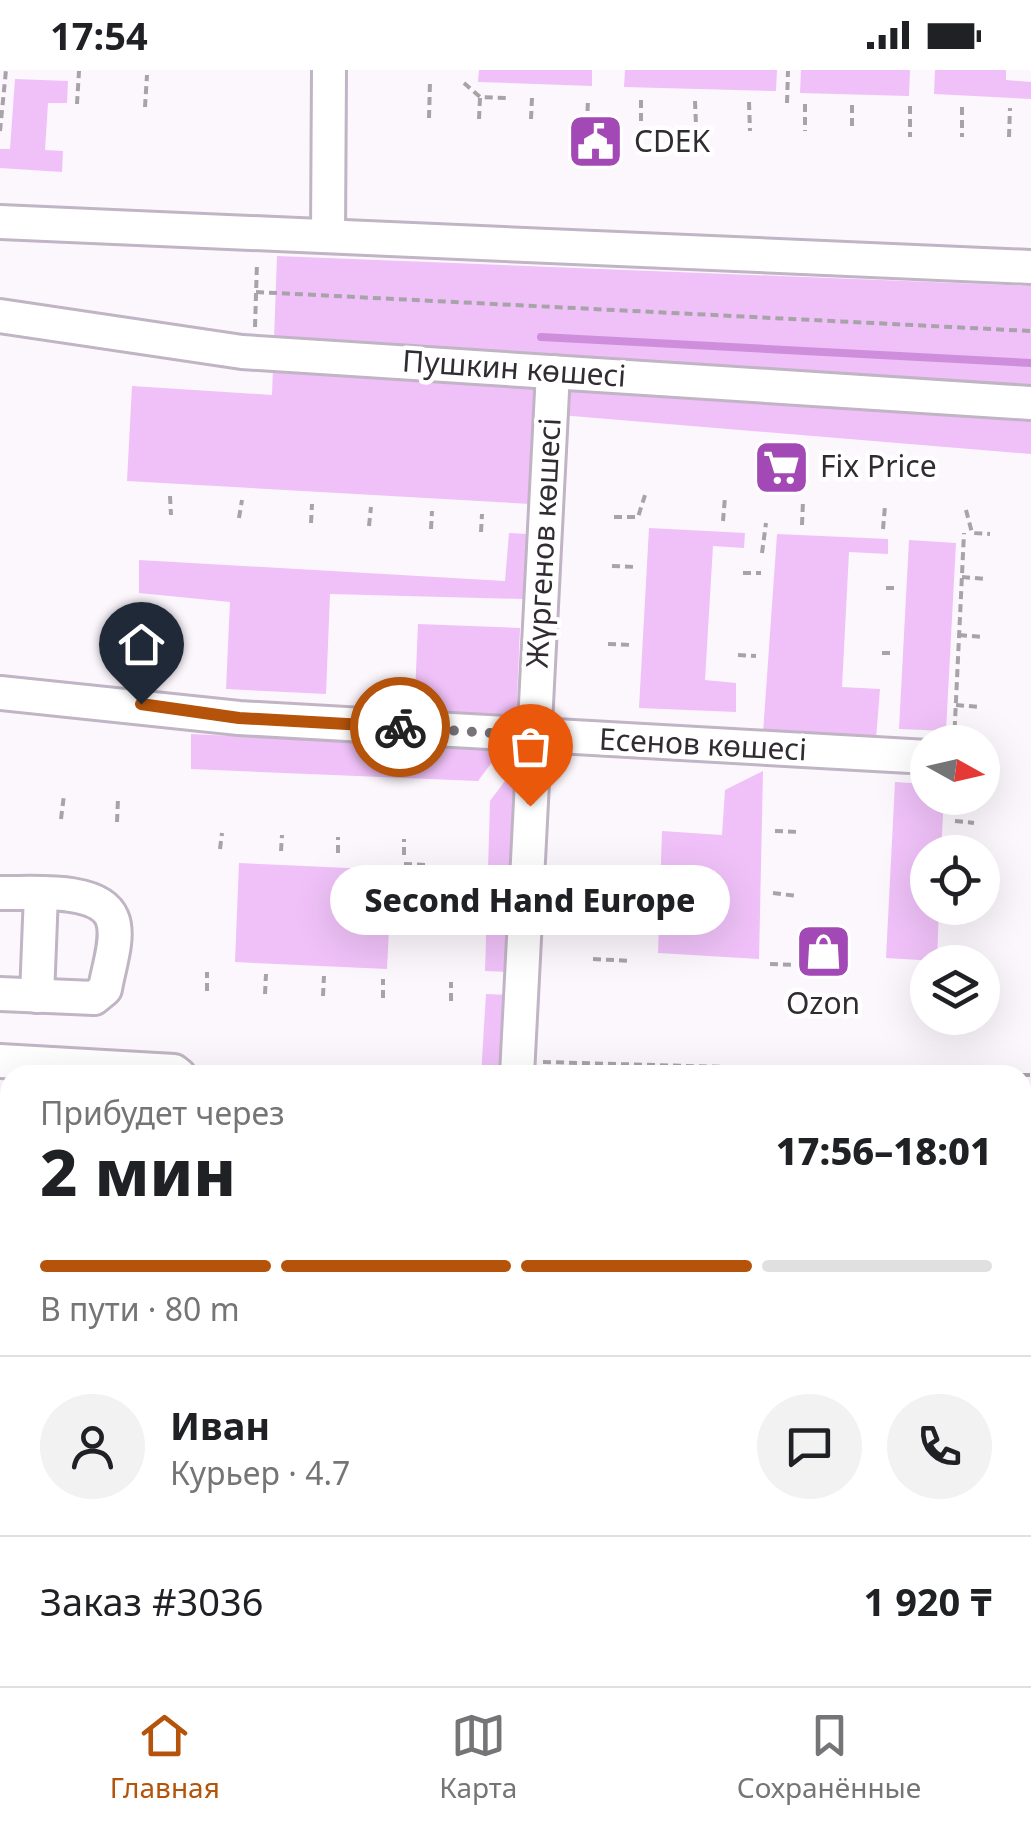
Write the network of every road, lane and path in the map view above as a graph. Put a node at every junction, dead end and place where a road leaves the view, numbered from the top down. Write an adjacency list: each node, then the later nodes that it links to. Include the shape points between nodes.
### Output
1 (79, 70): 16 (path)
2 (329, 70): 38 (street)
3 (788, 71): 15 (path)
4 (4, 72): 30 (path)
5 (147, 76): 20 (path)
6 (430, 81): 23 (path)
7 (464, 83): 8 (path)
8 (480, 96): 9 (path); 24 (path)
9 (507, 98)
10 (532, 98): 25 (path)
11 (588, 99): 26 (path)
12 (641, 100): 27 (path)
13 (695, 101): 28 (path)
14 (749, 102): 29 (path)
15 (788, 103)
16 (77, 104)
17 (805, 104): 31 (path)
18 (852, 105): 32 (path)
19 (910, 106): 33 (path)
20 (145, 107)
21 (962, 107): 34 (path)
22 (1010, 108): 35 (path)
23 (428, 118)
24 (478, 118)
25 (531, 118)
26 (587, 124)
27 (641, 125)
28 (696, 125)
29 (750, 130)
30 (0, 131)
31 (805, 131)
32 (852, 131)
33 (910, 137)
34 (962, 137)
35 (1009, 137)
36 (0, 222): 37 (street)
37 (258, 232): 38 (street); 40 (path)
38 (328, 235): 39 (street)
39 (1031, 268)
40 (256, 292): 42 (path); 43 (path)
41 (0, 316): 43 (street, Пушкин көшесі)
42 (1031, 331)
43 (254, 352): 44 (street, Пушкин көшесі)
44 (553, 372): 45 (street, Пушкин көшесі); 91 (street, Жүргенов көшесі)
45 (1031, 402)
46 (646, 492): 58 (path, via 638,517)
47 (170, 496): 57 (path)
48 (725, 497): 60 (path)
49 (242, 500): 59 (path)
50 (803, 501): 63 (path)
51 (312, 504): 61 (path)
52 (885, 506): 66 (path)
53 (371, 508): 64 (path)
54 (966, 510): 69 (path, via 972,533)
55 (432, 511): 65 (path)
56 (482, 514): 67 (path)
57 (170, 515)
58 (614, 517)
59 (240, 518)
60 (723, 521)
61 (311, 522)
62 (766, 523): 70 (path)
63 (802, 525)
64 (369, 526)
65 (430, 529)
66 (883, 529)
67 (481, 532)
68 (964, 533): 75 (path)
69 (990, 534)
70 (762, 553)
71 (612, 566): 72 (path)
72 (636, 567)
73 (743, 573): 74 (path)
74 (761, 573)
75 (962, 577): 76 (path); 79 (path)
76 (987, 579)
77 (886, 588): 78 (path)
78 (895, 588)
79 (959, 636): 80 (path); 88 (path)
80 (984, 637)
81 (608, 644): 82 (path)
82 (632, 645)
83 (882, 653): 84 (path)
84 (891, 653)
85 (738, 655): 86 (path)
86 (756, 656)
87 (0, 693): 91 (street, Есенов көшесі, via 239,718)
88 (956, 705): 89 (path); 90 (path)
89 (980, 707)
90 (955, 725)
91 (534, 736): 92 (street, Есенов көшесі); 142 (street, Жүргенов көшесі)
92 (910, 756)
93 (64, 795): 95 (path)
94 (118, 799): 97 (path)
95 (61, 819)
96 (954, 821): 98 (path)
97 (117, 822)
98 (974, 822)
99 (775, 830): 100 (path)
100 (799, 832)
101 (222, 833): 105 (path)
102 (282, 835): 106 (path)
103 (338, 837): 107 (path)
104 (404, 839): 108 (path)
105 (220, 849)
106 (281, 851)
107 (338, 853)
108 (404, 855)
109 (404, 864): 110 (path)
110 (428, 865)
111 (773, 893): 114 (path)
112 (0, 894): 113 (street)
113 (41, 894): 129 (street); 129 (street, via 80,895 101,905 112,918 113,946 105,989 94,998)
114 (797, 896)
115 (402, 927): 116 (path)
116 (426, 928)
117 (593, 959): 118 (path)
118 (630, 960)
119 (770, 964): 120 (path)
120 (795, 965)
121 (207, 972): 126 (path)
122 (266, 974): 128 (path)
123 (324, 976): 130 (path)
124 (383, 979): 131 (path)
125 (452, 982): 132 (path)
126 (207, 991)
127 (0, 994): 129 (street)
128 (264, 994)
129 (37, 996)
130 (323, 996)
131 (383, 998)
132 (451, 1001)
133 (592, 1052): 140 (path)
134 (649, 1053): 144 (path)
135 (706, 1054): 145 (path)
136 (769, 1056): 146 (path)
137 (831, 1058): 147 (path)
138 (0, 1060): 141 (street)
139 (903, 1060): 148 (path)
140 (593, 1063): 143 (path); 144 (path)
141 (79, 1065)
142 (518, 1065)
143 (563, 1065)
144 (650, 1065)
145 (707, 1065)
146 (768, 1065)
147 (832, 1065)
148 (903, 1065)

